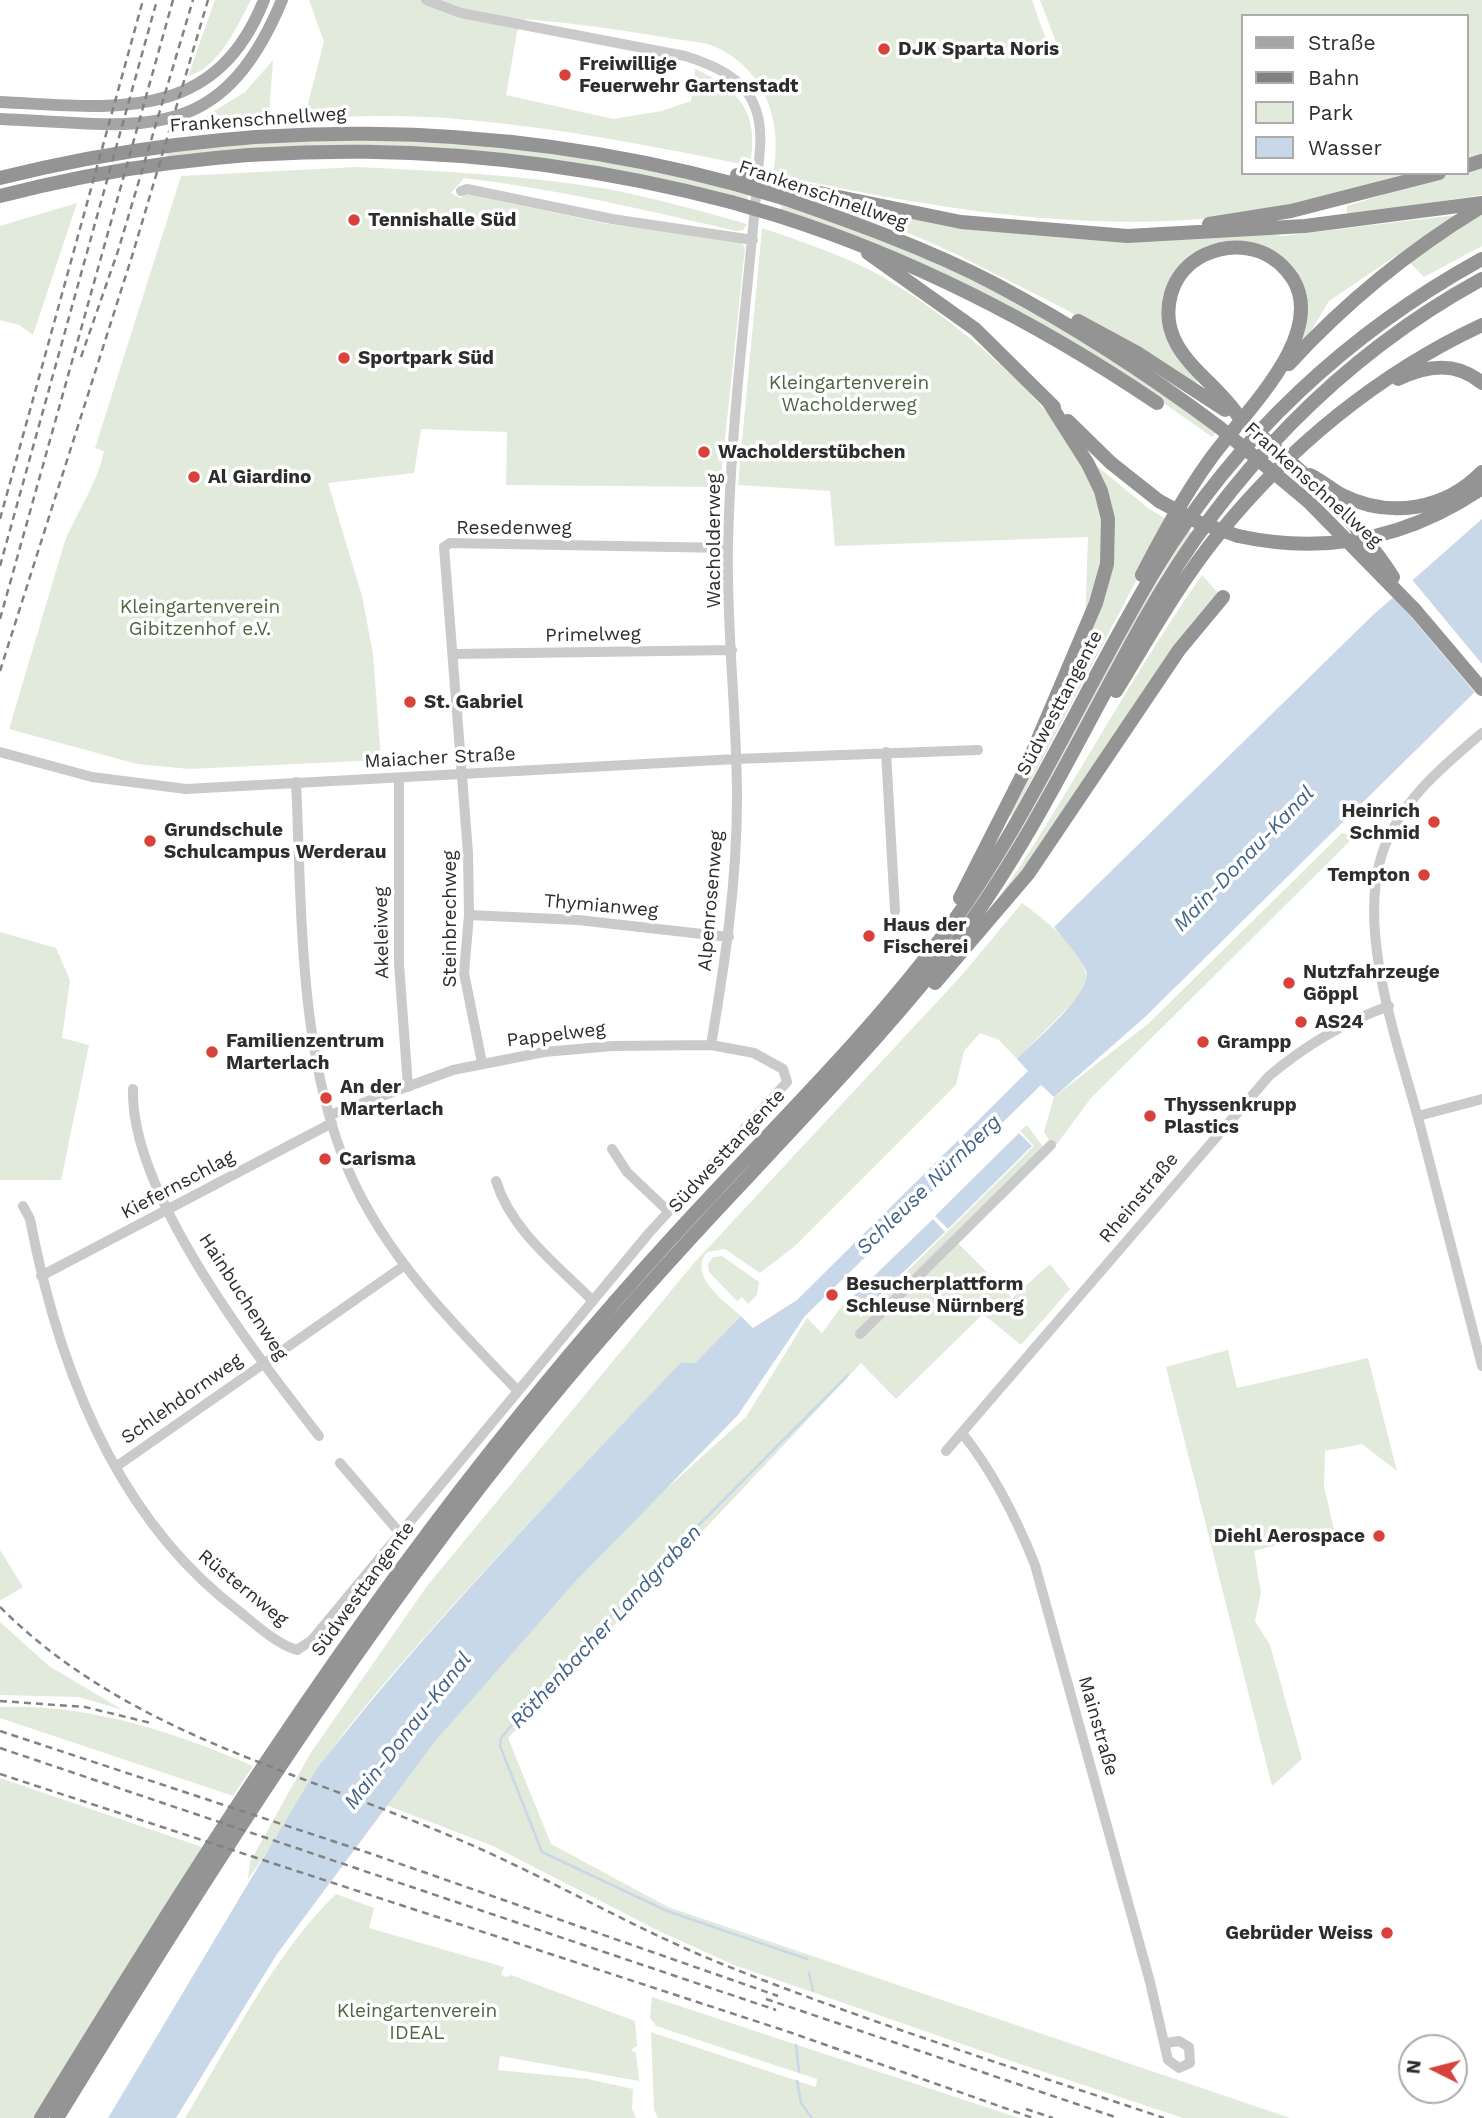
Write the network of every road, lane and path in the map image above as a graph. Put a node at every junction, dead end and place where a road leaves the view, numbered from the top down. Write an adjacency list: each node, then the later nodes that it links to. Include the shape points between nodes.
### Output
1 (264, 0): 4 (main road, via 229,59 188,90 128,106)
2 (282, 0): 5 (main road, via 251,62 235,82 187,113 101,126)
3 (426, 0): 13 (street, Wacholderweg, via 488,19 685,56 729,75 751,97 760,123)
4 (0, 102)
5 (0, 119)
6 (1432, 175): 12 (highway, via 1256,218)
7 (0, 178): 9 (highway, Frankenschnellweg, bridge, via 170,145 344,132 508,141 611,156)
8 (461, 191): 13 (street)
9 (784, 192): 12 (highway, via 961,222); 17 (highway, Frankenschnellweg)
10 (0, 196): 14 (highway, Frankenschnellweg, bridge, via 84,177 238,155 355,150 462,154 566,166 731,202)
11 (1482, 205): 12 (highway, via 1255,230); 20 (highway, via 1360,295)
12 (1107, 233)
13 (753, 240): 28 (street, Wacholderweg)
14 (853, 242): 22 (highway, via 975,329); 23 (highway, Frankenschnellweg, via 995,305)
15 (1482, 259): 32 (highway, Südwesttangente, via 1379,324 1269,421 1180,531)
16 (1482, 279): 36 (highway, Südwesttangente, via 1368,354 1301,412 1263,453 1178,565)
17 (993, 283): 24 (highway, via 1041,300); 30 (highway, Frankenschnellweg, bridge, via 1136,368 1219,427 1317,510)
18 (1482, 325): 21 (highway, via 1410,363)
19 (1482, 383): 21 (highway, via 1454,368 1429,367)
20 (1268, 384): 24 (highway, via 1299,331 1301,308 1296,286 1282,265 1255,250 1230,247 1200,257 1174,284 1170,329 1191,366); 32 (highway, via 1185,498 1128,601)
21 (1365, 395): 36 (highway, via 1304,444 1223,530)
22 (1048, 401): 27 (highway, bridge, via 1104,458 1159,501 1238,536 1311,545 1370,539 1428,519); 47 (highway, via 1088,464 1105,505 1109,549 1104,580 1024,772)
23 (1157, 403)
24 (1234, 412): 25 (highway, bridge)
25 (1303, 471): 26 (highway, via 1359,502 1395,509 1439,501); 30 (highway, bridge, via 1381,559)
26 (1482, 472)
27 (1482, 488)
28 (728, 548): 31 (street, Wacholderweg); 33 (street, Resedenweg, via 450,543 443,555)
29 (1223, 597): 49 (highway, via 1179,650 1011,896 897,1026)
30 (1415, 610): 34 (highway, Frankenschnellweg)
31 (732, 650): 33 (street, Primelweg); 40 (street, Wacholderweg)
32 (1108, 653): 47 (highway, Südwesttangente, via 1010,835)
33 (454, 654): 41 (street, Resedenweg)
34 (1482, 689)
35 (1482, 733): 48 (street, via 1413,798 1383,852 1373,914)
36 (1079, 743): 49 (highway, Südwesttangente, via 981,907)
37 (978, 750): 39 (street, Maiacher Straße)
38 (0, 752): 43 (street, Maiacher Straße, via 92,777 175,789)
39 (886, 752): 40 (street, Maiacher Straße); 44 (street)
40 (736, 759): 41 (street, Maiacher Straße); 46 (street, Alpenrosenweg)
41 (463, 774): 42 (street, Maiacher Straße); 45 (street, Steinbrechweg)
42 (399, 778): 43 (street, Maiacher Straße); 53 (street, Akeleiweg, via 399,964)
43 (296, 782): 57 (street, via 303,938)
44 (895, 911)
45 (469, 915): 46 (street, Thymianweg, via 578,920); 51 (street, Steinbrechweg, via 464,972)
46 (729, 937): 50 (street, Alpenrosenweg)
47 (928, 955): 79 (highway, Südwesttangente, via 858,1038 602,1316 446,1508 291,1724)
48 (1389, 1006): 56 (street); 72 (street, Rheinstraße, via 1350,1020 1269,1076)
49 (878, 1036): 80 (highway, Südwesttangente, via 622,1314 451,1524 310,1720)
50 (711, 1045): 51 (street, Pappelweg, via 604,1047); 52 (street, Pappelweg, via 754,1053 783,1069)
51 (482, 1063): 53 (street, Pappelweg)
52 (786, 1077): 63 (street, Rüsternweg, via 783,1088)
53 (408, 1087): 57 (street, Pappelweg)
54 (132, 1089): 62 (street, Hainbuchenweg, via 140,1146)
55 (1482, 1099): 56 (street)
56 (1418, 1116): 67 (street)
57 (331, 1119): 62 (street, Kiefernschlag); 64 (street, via 351,1176)
58 (1051, 1145): 68 (street)
59 (612, 1149): 63 (street, via 627,1172)
60 (496, 1181): 66 (street, via 503,1204)
61 (23, 1206): 65 (street, Rüsternweg, via 30,1219)
62 (169, 1211): 65 (street, Kiefernschlag); 69 (street, Hainbuchenweg, via 209,1284)
63 (668, 1211): 66 (street, Rüsternweg)
64 (405, 1265): 69 (street, Schlehdornweg); 71 (street)
65 (41, 1276): 76 (street, Rüsternweg, via 70,1373 90,1421)
66 (592, 1300): 71 (street, Rüsternweg)
67 (1477, 1325): 70 (street)
68 (860, 1334)
69 (264, 1364): 73 (street, Hainbuchenweg); 76 (street, Schlehdornweg)
70 (1482, 1366)
71 (518, 1391): 77 (street, Rüsternweg)
72 (962, 1433): 74 (street, Rheinstraße); 78 (street, Mainstraße, via 1014,1513 1035,1565)
73 (319, 1436)
74 (946, 1451)
75 (340, 1463): 77 (street)
76 (117, 1466): 77 (street, Rüsternweg, via 147,1517 181,1560 222,1598 297,1650 312,1640)
77 (399, 1532)
78 (1166, 2043)
79 (41, 2118)
80 (57, 2118)

